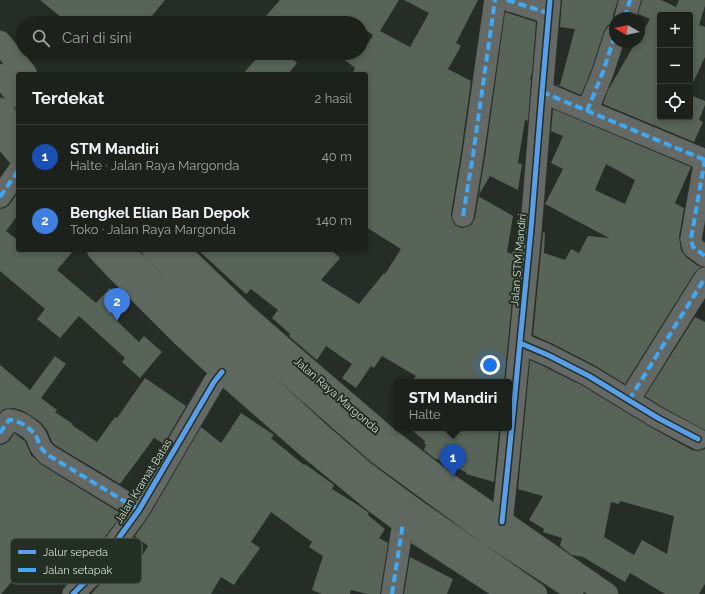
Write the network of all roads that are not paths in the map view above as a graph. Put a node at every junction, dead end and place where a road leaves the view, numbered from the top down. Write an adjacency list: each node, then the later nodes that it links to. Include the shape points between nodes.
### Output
1 (495, 0): 20 (street)
2 (507, 0): 4 (street)
3 (630, 0): 5 (street)
4 (549, 6): 10 (street, Jalan STM Mandiri)
5 (627, 12)
6 (0, 42): 8 (highway)
7 (611, 48): 13 (street)
8 (24, 72)
9 (0, 75): 11 (highway)
10 (542, 92): 13 (street); 27 (street, Jalan STM Mandiri)
11 (16, 95)
12 (0, 109): 14 (highway)
13 (587, 112): 17 (street)
14 (16, 128)
15 (0, 134): 16 (highway)
16 (16, 153)
17 (705, 160): 25 (street, via 691,239 693,248)
18 (16, 174): 19 (street)
19 (0, 197)
20 (463, 216)
21 (107, 252): 24 (highway)
22 (156, 252): 35 (highway, Jalan Raya Margonda, via 232,325)
23 (180, 252): 35 (highway, Jalan Raya Margonda, via 302,365)
24 (124, 256): 28 (highway, via 184,337); 34 (highway, via 153,281)
25 (705, 256)
26 (705, 278): 29 (street)
27 (520, 343): 29 (street, via 589,376); 30 (street, Jalan STM Mandiri)
28 (222, 372): 34 (highway); 36 (street, Jalan Kramat Batas)
29 (629, 400): 33 (street)
30 (512, 411)
31 (510, 431): 38 (street, Jalan STM Mandiri)
32 (0, 433): 36 (street, via 9,420 16,421 36,435 40,447 48,456)
33 (698, 439)
34 (313, 440): 37 (highway, via 375,502); 44 (highway, via 364,472)
35 (384, 446): 38 (highway, Jalan Raya Margonda)
36 (139, 510): 39 (street, Jalan Kramat Batas)
37 (403, 523): 42 (street); 43 (highway)
38 (498, 530): 45 (highway, Jalan Raya Margonda); 46 (highway, Jalan Raya Margonda)
39 (119, 538)
40 (83, 584): 41 (street, Jalan Kramat Batas)
41 (73, 594)
42 (392, 594)
43 (513, 594)
44 (536, 594)
45 (581, 594)
46 (607, 594)

